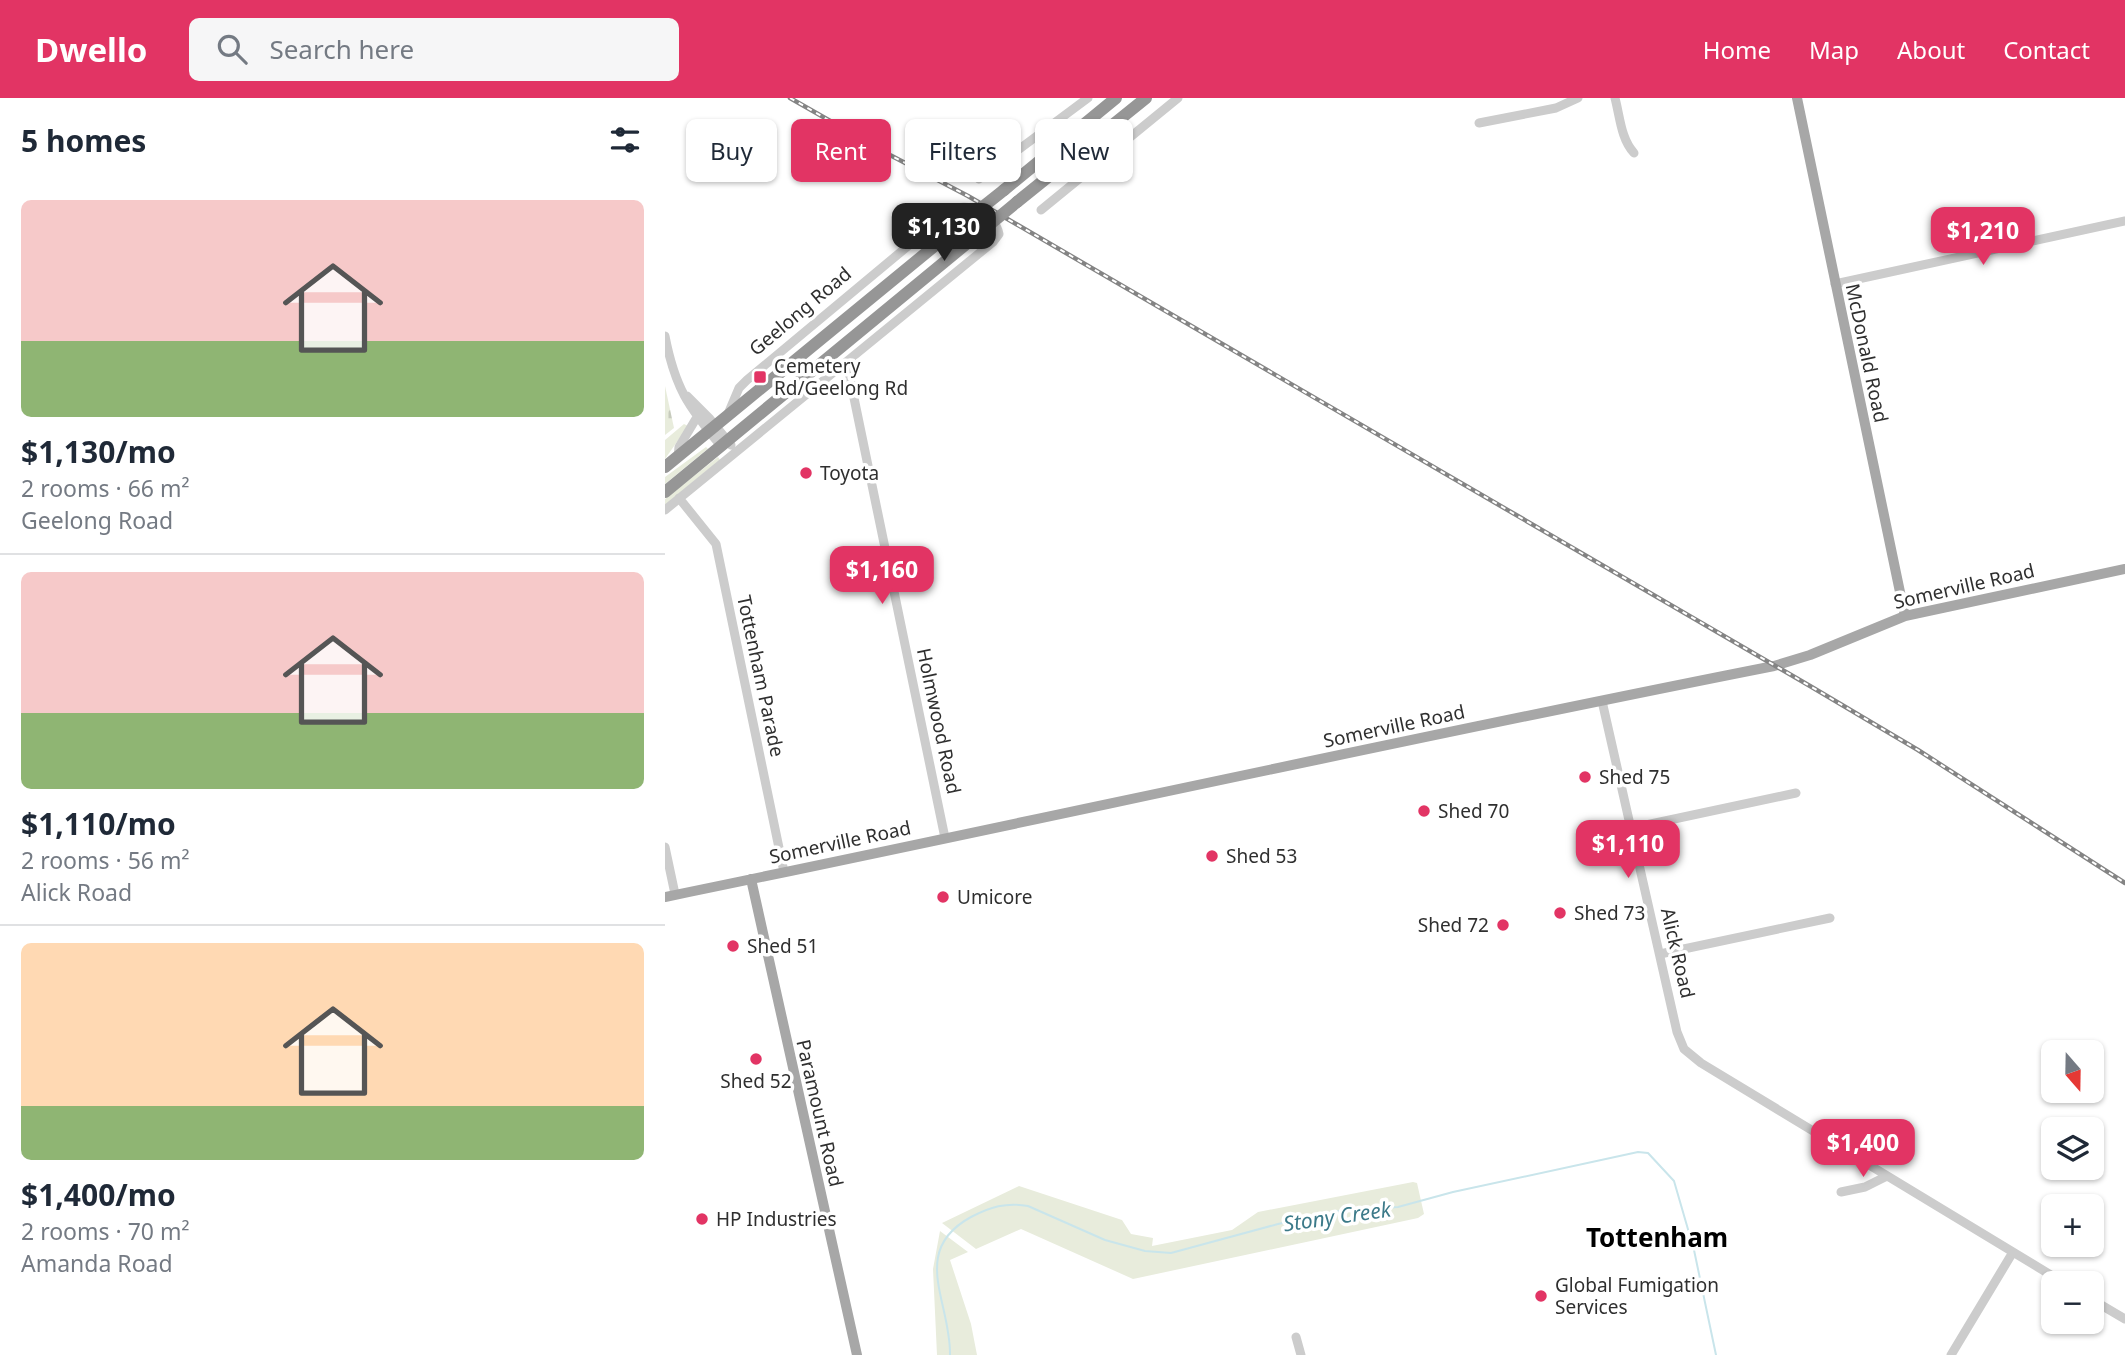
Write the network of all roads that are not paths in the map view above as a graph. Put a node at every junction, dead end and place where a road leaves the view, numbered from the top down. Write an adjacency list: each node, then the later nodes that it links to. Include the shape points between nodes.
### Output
1 (1088, 98): 9 (street)
2 (1116, 98): 19 (highway, Geelong Road, bridge)
3 (1146, 98): 17 (highway, bridge)
4 (1178, 98): 11 (street)
5 (1578, 98): 8 (street, via 1556,108)
6 (1615, 98): 10 (street, via 1624,138)
7 (1797, 98): 13 (main road, McDonald Road)
8 (1479, 123)
9 (1021, 148)
10 (1634, 153)
11 (1041, 210)
12 (2125, 221): 13 (street)
13 (1835, 284): 30 (main road, McDonald Road)
14 (665, 336): 16 (street, via 674,375)
15 (845, 364): 18 (street, Geelong Road); 19 (street, Geelong Road, via 996,239 996,224 969,206 950,211 747,380); 34 (street, Holmwood Road)
16 (685, 395): 20 (street); 21 (street)
17 (782, 395): 18 (street); 22 (highway)
18 (800, 400): 23 (street, Geelong Road)
19 (727, 416): 21 (highway, Geelong Road)
20 (697, 417): 21 (street); 24 (street)
21 (713, 428): 22 (street); 24 (highway, Geelong Road)
22 (725, 443): 23 (street); 26 (highway)
23 (736, 451): 27 (street, Geelong Road)
24 (678, 457): 25 (highway, Geelong Road)
25 (665, 467)
26 (665, 492)
27 (680, 498): 28 (street, Geelong Road); 36 (street, Tottenham Parade, via 716,544)
28 (665, 510)
29 (2125, 569): 30 (main road, Somerville Road)
30 (1905, 616): 31 (main road, Somerville Road, via 1779,664)
31 (1602, 701): 33 (street, Alick Road); 34 (main road, Somerville Road)
32 (1796, 793): 33 (street)
33 (1632, 828): 40 (street, Alick Road)
34 (945, 838): 36 (main road, Somerville Road)
35 (665, 846): 38 (street)
36 (784, 872): 37 (main road, Somerville Road)
37 (751, 879): 38 (main road, Somerville Road); 48 (main road, Paramount Road)
38 (670, 895)
39 (1830, 918): 40 (street)
40 (1660, 954): 41 (street, Alick Road, via 1684,1049)
41 (1887, 1175): 42 (street, via 1865,1187); 43 (street)
42 (1841, 1192)
43 (2013, 1252): 44 (street); 50 (street)
44 (2044, 1271)
45 (2104, 1307): 46 (street)
46 (2125, 1319)
47 (1296, 1337): 49 (street)
48 (857, 1355)
49 (1301, 1355)
50 (1951, 1355)

